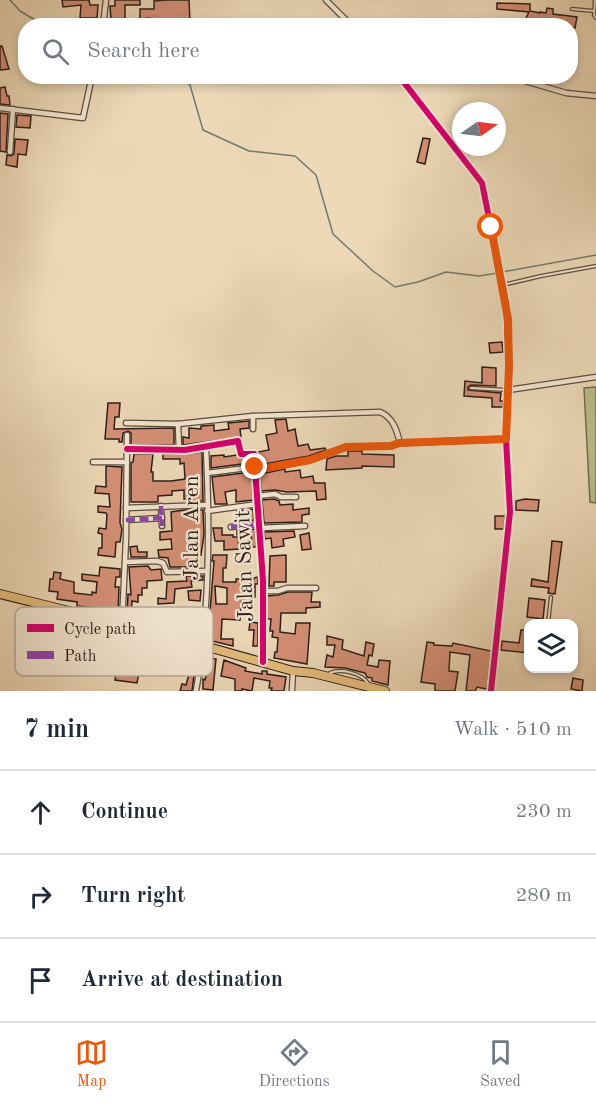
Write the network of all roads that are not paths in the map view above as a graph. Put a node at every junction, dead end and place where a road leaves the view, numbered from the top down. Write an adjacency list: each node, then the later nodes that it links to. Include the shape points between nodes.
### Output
1 (106, 0): 6 (street)
2 (326, 0): 7 (street)
3 (595, 0): 5 (lane)
4 (572, 9): 5 (lane)
5 (594, 11): 8 (lane)
6 (104, 18)
7 (344, 18)
8 (596, 18)
9 (90, 84): 14 (street, via 83,118)
10 (405, 84): 17 (street, via 482,183)
11 (536, 84): 12 (street)
12 (596, 96)
13 (0, 108): 14 (street)
14 (13, 109): 15 (street)
15 (10, 152)
16 (596, 266): 17 (lane)
17 (502, 283): 20 (street, via 508,319)
18 (596, 377): 20 (street)
19 (471, 388): 20 (lane)
20 (508, 390): 26 (street)
21 (253, 416): 23 (street); 24 (street); 27 (street, via 382,412 395,427)
22 (126, 423): 23 (street)
23 (178, 424): 30 (street)
24 (253, 429)
25 (127, 435): 29 (street)
26 (506, 439): 27 (street); 65 (street, via 510,512)
27 (399, 443): 33 (street, via 346,447 310,460)
28 (206, 448): 30 (street); 33 (street, via 239,442 242,454 254,454); 34 (street, Jalan Aren)
29 (127, 449): 30 (street); 32 (street)
30 (179, 450)
31 (93, 462): 32 (street)
32 (127, 462): 40 (street)
33 (256, 468): 34 (street); 35 (street, Jalan Sawit)
34 (207, 473): 38 (street, Jalan Aren)
35 (258, 496): 36 (street); 37 (street, Jalan Sawit)
36 (296, 497)
37 (258, 504): 41 (street); 45 (street, Jalan Sawit)
38 (207, 505): 39 (street); 41 (street, Jalan Aren)
39 (160, 506): 40 (street); 42 (street)
40 (126, 508): 43 (street)
41 (207, 511): 49 (street, Jalan Aren)
42 (162, 518): 43 (street); 44 (street)
43 (126, 520): 48 (street)
44 (162, 526)
45 (260, 526): 46 (street); 47 (street); 51 (street, Jalan Sawit)
46 (304, 526)
47 (231, 527)
48 (125, 562): 49 (street, via 157,561 163,563 167,572); 55 (street)
49 (206, 572): 56 (street, Jalan Aren)
50 (316, 588): 51 (street)
51 (263, 591): 59 (street, Jalan Sawit)
52 (0, 594): 54 (highway)
53 (551, 597): 57 (lane)
54 (53, 607)
55 (123, 607)
56 (205, 607)
57 (549, 619)
58 (213, 648): 59 (highway)
59 (263, 662): 60 (highway)
60 (293, 670): 63 (street); 64 (highway)
61 (199, 676): 62 (street, Jalan Aren)
62 (196, 691)
63 (292, 691)
64 (385, 691)
65 (491, 691)

